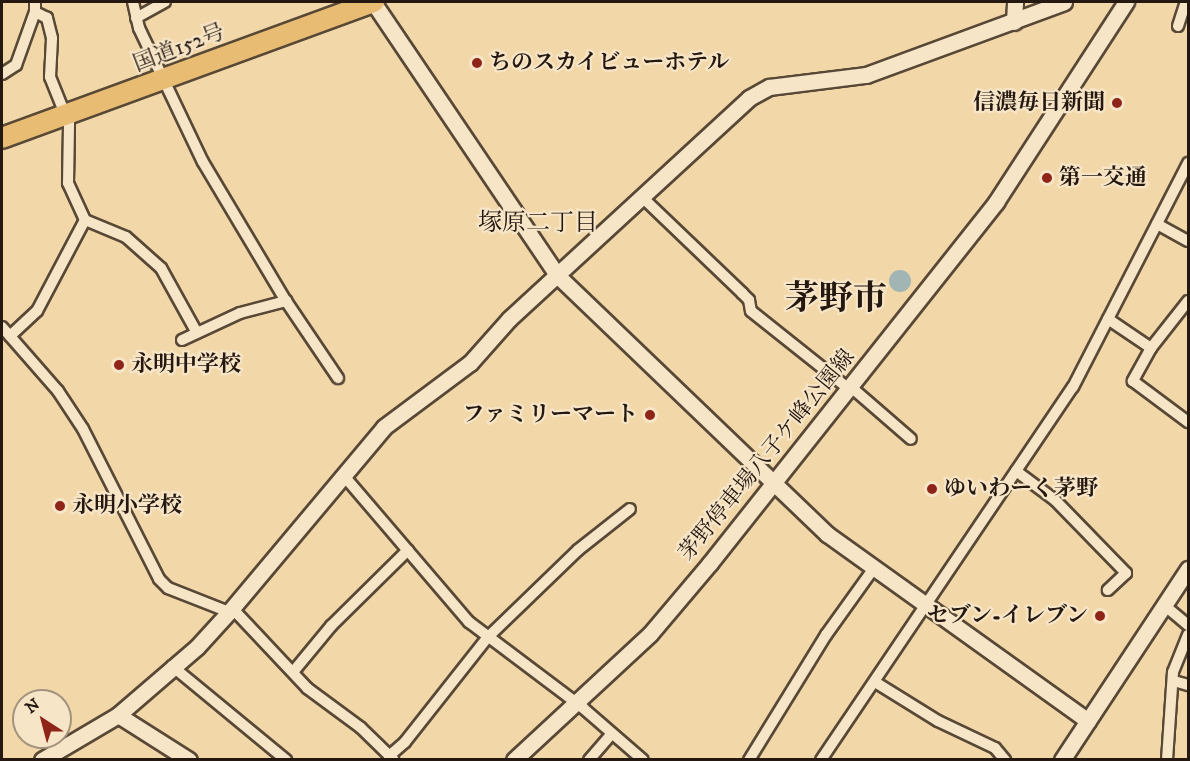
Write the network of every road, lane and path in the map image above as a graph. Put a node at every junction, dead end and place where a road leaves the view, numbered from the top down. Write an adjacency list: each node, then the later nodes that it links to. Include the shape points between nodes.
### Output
1 (133, 2): 9 (street)
2 (165, 2): 9 (street)
3 (373, 2): 13 (highway, 国道152号); 21 (street)
4 (1015, 2): 10 (street)
5 (1064, 2): 10 (street)
6 (1126, 2): 31 (street, 茅野停車場八子ケ峰公園線, via 996,202)
7 (1186, 2): 11 (street)
8 (35, 7): 12 (street, via 16,65); 14 (street, via 47,18 52,39 50,77)
9 (136, 18): 13 (street)
10 (1014, 22): 17 (street, via 866,75 769,87 748,98)
11 (1178, 26)
12 (2, 74)
13 (162, 80): 14 (highway, 国道152号); 22 (street, via 203,162)
14 (67, 116): 15 (highway, 国道152号); 18 (street, via 68,183)
15 (2, 138)
16 (1188, 163): 19 (street)
17 (642, 197): 21 (street); 31 (street, via 749,300 751,311)
18 (85, 220): 26 (street, via 126,237 161,268); 27 (street, via 38,311)
19 (1158, 224): 20 (street); 24 (street)
20 (1188, 241)
21 (557, 274): 35 (street, via 470,363 400,411); 36 (street)
22 (286, 301): 26 (street, via 240,313); 30 (street)
23 (1188, 301): 29 (street)
24 (1108, 319): 29 (street); 34 (street, via 1074,387)
25 (2, 327): 27 (street)
26 (196, 333): 28 (street)
27 (10, 336): 44 (street, via 58,391 83,429 159,579 168,588)
28 (182, 340)
29 (1151, 348): 32 (street, via 1133,381)
30 (338, 378)
31 (850, 388): 33 (street); 36 (street, 茅野停車場八子ケ峰公園線)
32 (1188, 420)
33 (911, 439)
34 (1016, 471): 41 (street, via 1055,500 1126,573); 42 (street)
35 (345, 477): 38 (street); 44 (street)
36 (772, 484): 39 (street, via 827,534); 53 (street, 茅野停車場八子ケ峰公園線, via 650,634)
37 (630, 510): 47 (street, via 578,550)
38 (408, 550): 47 (street, via 469,622); 49 (street, via 330,626)
39 (874, 568): 42 (street); 57 (street, via 826,635)
40 (1188, 569): 43 (street)
41 (1108, 590)
42 (926, 604): 51 (street); 55 (street)
43 (1164, 605): 45 (street); 55 (street)
44 (231, 610): 48 (street); 49 (street)
45 (1188, 625)
46 (1188, 635): 50 (street, via 1173,672)
47 (488, 637): 53 (street); 58 (street)
48 (172, 666): 54 (street); 61 (street)
49 (293, 672): 58 (street)
50 (1174, 681): 52 (street); 68 (street)
51 (874, 682): 65 (street); 66 (street, via 938,721 995,748)
52 (1188, 685)
53 (575, 704): 56 (street); 62 (street, 茅野停車場八子ケ峰公園線)
54 (118, 715): 59 (street); 60 (street)
55 (1088, 721): 67 (street)
56 (612, 734): 63 (street); 64 (street)
57 (755, 757)
58 (391, 758)
59 (42, 759)
60 (189, 759)
61 (286, 759)
62 (513, 759)
63 (590, 759)
64 (642, 759)
65 (821, 759)
66 (1005, 759)
67 (1062, 759)
68 (1167, 759)

